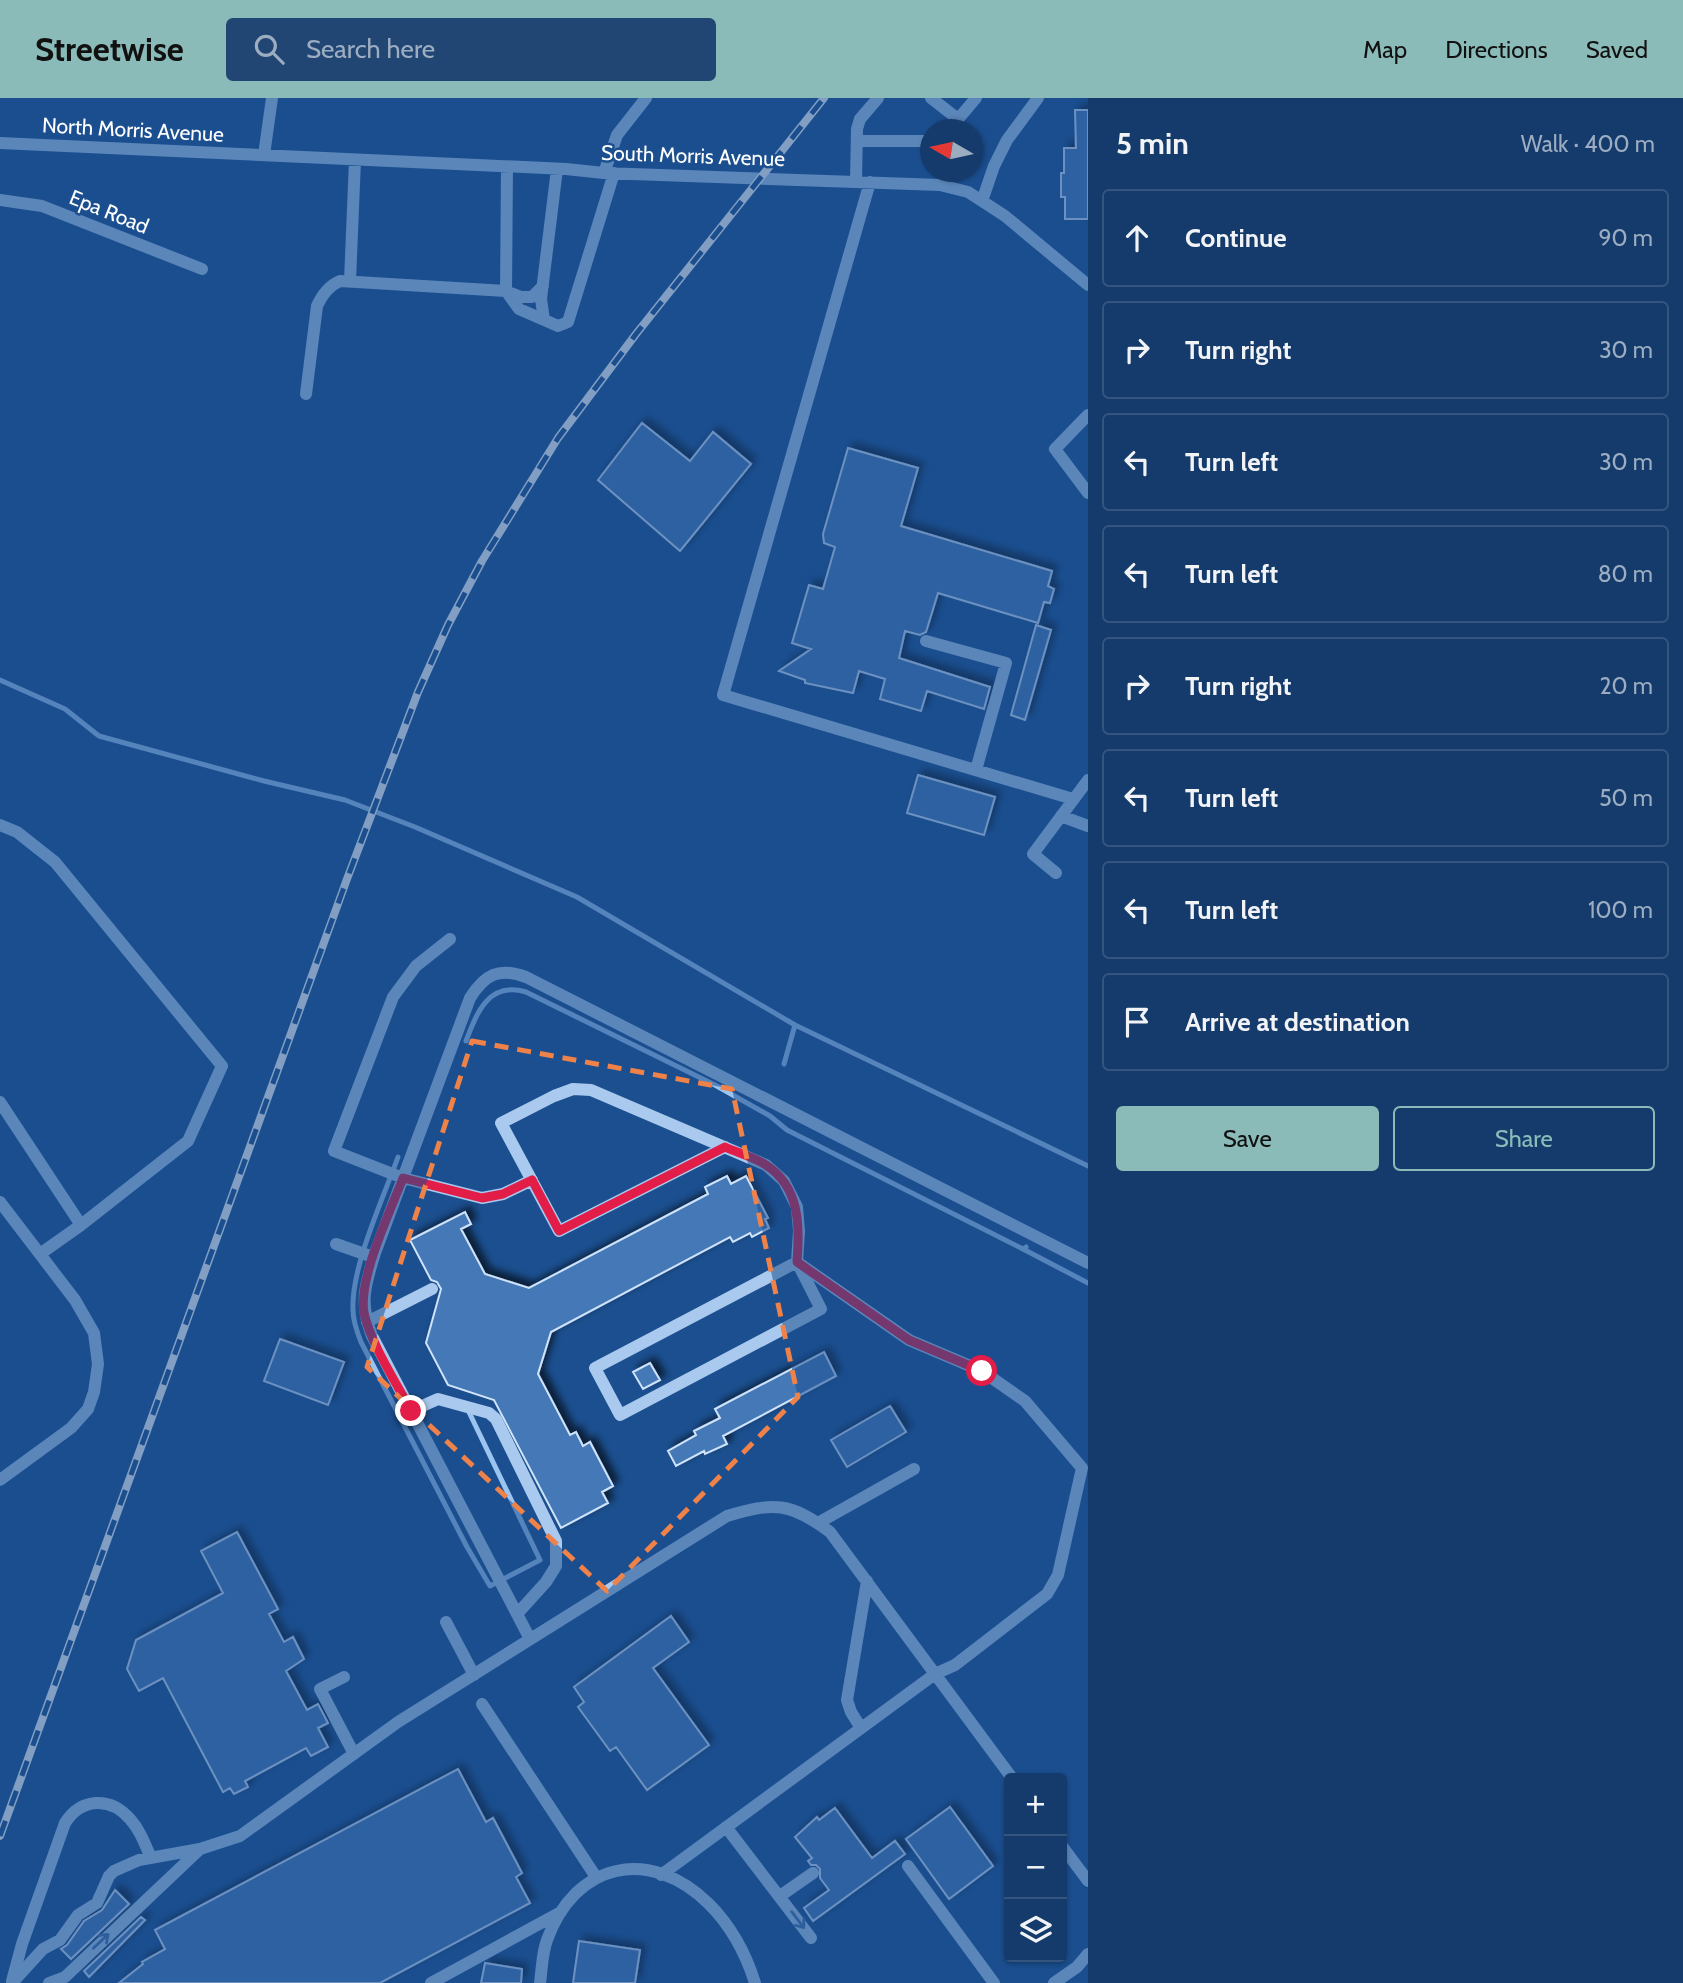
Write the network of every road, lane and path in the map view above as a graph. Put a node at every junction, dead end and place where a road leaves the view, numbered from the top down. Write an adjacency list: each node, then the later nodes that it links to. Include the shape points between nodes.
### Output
1 (272, 98): 12 (street)
2 (646, 98): 16 (street, via 617,135)
3 (877, 98): 9 (street, via 860,119)
4 (932, 98): 7 (street)
5 (976, 98): 8 (street)
6 (1038, 98): 20 (street, via 1007,140)
7 (950, 119)
8 (958, 119)
9 (857, 141): 10 (street); 17 (street)
10 (920, 141)
11 (0, 143): 12 (street, North Morris Avenue)
12 (264, 155): 13 (street, South Morris Avenue)
13 (355, 160): 14 (street, South Morris Avenue); 22 (street)
14 (508, 167): 15 (street, South Morris Avenue); 25 (street)
15 (557, 169): 16 (street, South Morris Avenue); 24 (street)
16 (609, 173): 17 (street, South Morris Avenue); 26 (street, via 568,322 558,326)
17 (856, 181): 18 (street, South Morris Avenue)
18 (870, 182): 20 (street, South Morris Avenue, via 940,185); 31 (street, via 723,695)
19 (0, 200): 21 (street, Epa Road, via 42,206)
20 (982, 201): 23 (street, South Morris Avenue)
21 (202, 269)
22 (349, 281): 25 (street); 27 (street, via 332,284 317,306)
23 (1088, 285)
24 (543, 286): 25 (street, via 532,297); 26 (street)
25 (506, 290): 26 (street, via 519,309)
26 (544, 320)
27 (306, 394)
28 (1088, 415): 29 (street, via 1055,449)
29 (1088, 493)
30 (926, 641): 31 (street, via 1006,663)
31 (976, 770): 33 (street)
32 (1088, 780): 33 (street)
33 (1073, 799): 34 (street)
34 (1061, 816): 36 (street); 37 (street, via 1033,854)
35 (0, 825): 44 (street, via 17,832 55,862 222,1066 188,1140)
36 (1088, 826)
37 (1056, 873)
38 (450, 939): 41 (street, via 416,966 393,997 334,1151)
39 (0, 1102): 44 (street)
40 (725, 1147): 42 (street, via 559,1231); 42 (street, via 591,1090 573,1089 501,1123); 48 (street, via 766,1165 784,1181 797,1207)
41 (403, 1178): 42 (street, via 482,1198); 47 (street); 49 (street, via 470,998 486,977 516,973)
42 (532, 1180)
43 (0, 1202): 46 (street)
44 (81, 1225): 46 (street)
45 (336, 1244): 47 (street)
46 (40, 1254): 55 (street, via 94,1333 98,1364 94,1392 88,1409 71,1428)
47 (373, 1257): 51 (street, via 364,1293)
48 (797, 1262): 48 (street, via 596,1368 620,1415 821,1310); 53 (street, via 909,1340 982,1371 1025,1401)
49 (1088, 1263)
50 (432, 1289): 51 (street)
51 (367, 1322): 52 (street)
52 (411, 1411): 58 (street); 58 (street, via 438,1399 496,1419 556,1541 556,1566)
53 (1086, 1468): 61 (street, via 1058,1575 1047,1594 955,1665)
54 (914, 1469): 56 (street)
55 (0, 1480)
56 (818, 1523): 57 (street); 60 (street, via 804,1513 772,1506 727,1516)
57 (867, 1581): 61 (street); 65 (street, via 847,1700)
58 (517, 1615): 60 (street)
59 (446, 1622): 62 (street)
60 (530, 1639): 62 (street)
61 (935, 1674): 65 (street); 67 (street)
62 (474, 1675): 66 (street)
63 (344, 1677): 66 (street, via 320,1689)
64 (482, 1704): 75 (street)
65 (862, 1728): 68 (street)
66 (354, 1754): 69 (street, via 240,1836)
67 (1008, 1773)
68 (726, 1827): 74 (street); 77 (street)
69 (200, 1849): 71 (street); 83 (street, one-way to 69, via 65,1977)
70 (1067, 1853): 76 (street)
71 (151, 1858): 82 (street, via 114,1871 97,1903 78,1915 60,1940 43,1949); 82 (street, via 140,1832 121,1810 92,1803 72,1812)
72 (908, 1866): 88 (street)
73 (813, 1873): 77 (street)
74 (662, 1875): 75 (street, via 615,1870); 87 (street, via 691,1889 709,1905 742,1949)
75 (597, 1877): 78 (street)
76 (1088, 1881)
77 (779, 1896): 79 (street, one-way to 79)
78 (562, 1912): 81 (street); 86 (street, via 546,1943)
79 (811, 1938)
80 (1088, 1954): 89 (street)
81 (462, 1966): 84 (street); 85 (street)
82 (12, 1983)
83 (49, 1983)
84 (431, 1983)
85 (459, 1983)
86 (540, 1983)
87 (755, 1983)
88 (994, 1983)
89 (1054, 1983)

